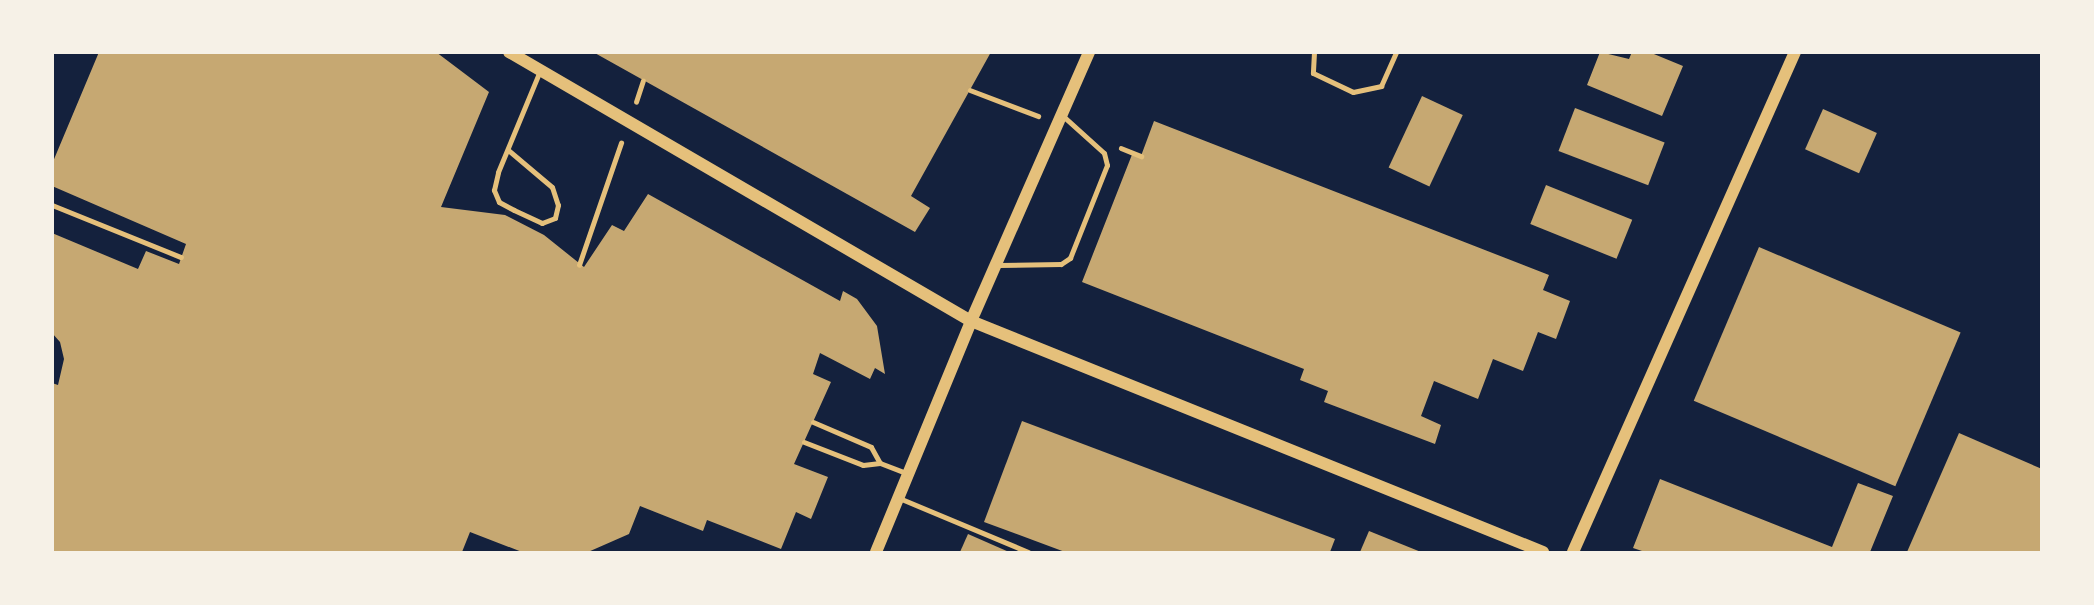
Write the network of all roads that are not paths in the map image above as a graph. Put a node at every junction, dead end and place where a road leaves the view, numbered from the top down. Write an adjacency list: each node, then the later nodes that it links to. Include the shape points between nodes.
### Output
1 (509, 52): 6 (street)
2 (1089, 52): 7 (street)
3 (1314, 52): 4 (lane, via 1313,73 1353,92 1367,92 1381,86)
4 (1396, 52)
5 (1795, 52): 21 (street)
6 (539, 73): 8 (lane); 12 (street)
7 (1062, 114): 11 (street); 11 (lane, via 1104,153 1107,165 1070,258 1050,265)
8 (508, 150): 8 (lane, via 494,190 499,202 542,223 555,218 558,205 552,187)
9 (52, 205): 10 (lane)
10 (181, 257)
11 (995, 264): 12 (street)
12 (971, 321): 16 (street); 20 (street)
13 (813, 422): 15 (lane, via 871,447)
14 (804, 442): 15 (lane, via 863,465)
15 (880, 463): 16 (lane)
16 (909, 474): 17 (street)
17 (899, 498): 18 (street); 19 (lane)
18 (876, 552)
19 (1028, 552)
20 (1543, 552)
21 (1573, 552)

